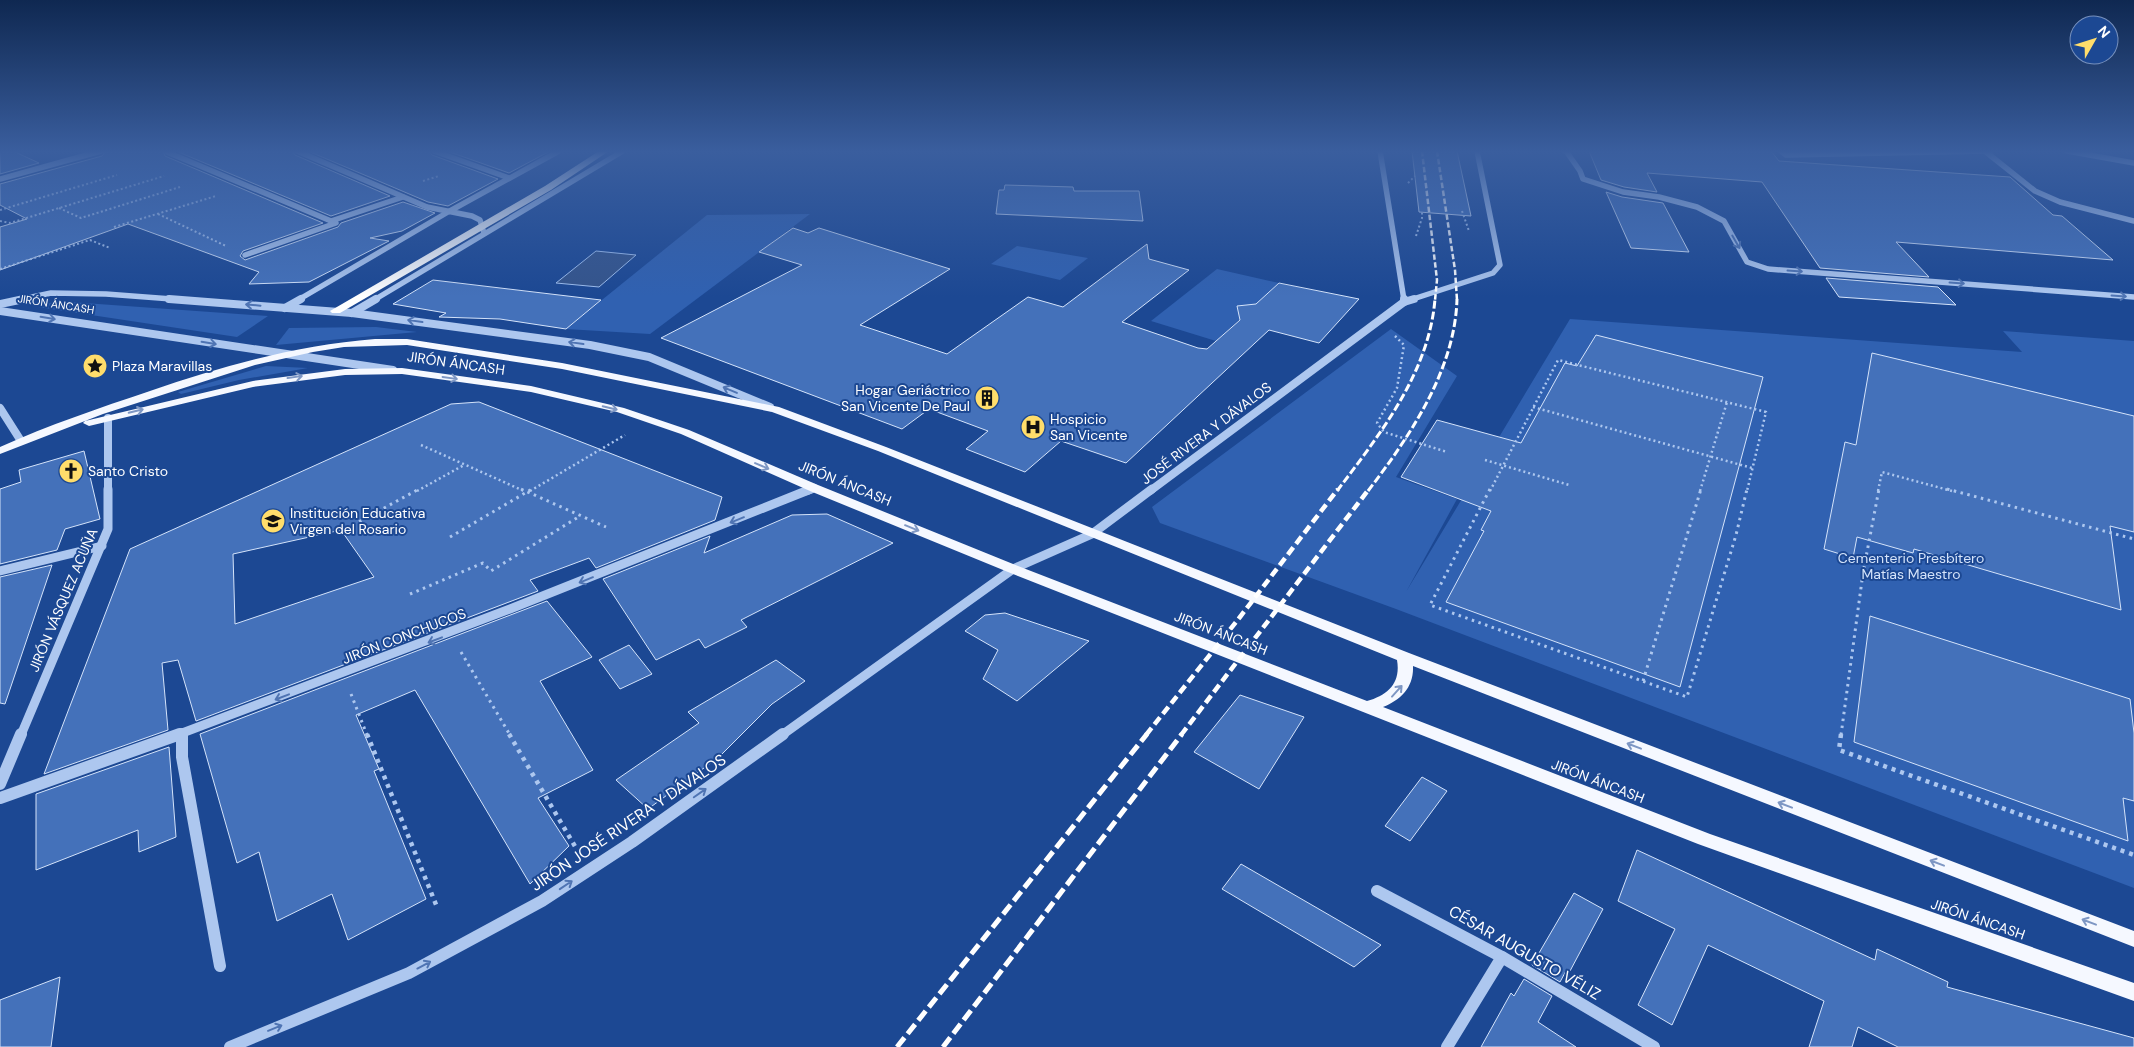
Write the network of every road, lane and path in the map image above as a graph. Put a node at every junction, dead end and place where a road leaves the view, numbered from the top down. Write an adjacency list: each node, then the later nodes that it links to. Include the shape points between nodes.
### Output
1 (34, 200): 16 (path)
2 (85, 200): 15 (path)
3 (139, 200): 15 (path, via 81,218)
4 (204, 200): 19 (path)
5 (281, 200): 21 (street)
6 (393, 200): 21 (street)
7 (412, 200): 18 (street)
8 (470, 200): 18 (street)
9 (529, 200): 24 (highway)
10 (535, 200): 24 (street)
11 (1388, 200): 30 (street)
12 (1487, 200): 30 (street, JOSÉ RIVERA Y DÁVALOS, via 1500,265 1492,273)
13 (1670, 200): 29 (street, one-way to 29, via 1697,207 1724,222 1747,262 1768,269)
14 (2055, 200): 22 (street)
15 (58, 208): 20 (path, via 10,223)
16 (0, 210)
17 (1422, 210): 25 (path)
18 (448, 212): 24 (street, via 472,216 480,220); 32 (street)
19 (158, 214): 23 (path); 27 (path)
20 (0, 221)
21 (331, 221): 27 (street, via 336,223)
22 (2134, 221)
23 (114, 227)
24 (483, 229): 34 (highway); 35 (street)
25 (1414, 243)
26 (110, 248): 28 (path, via 90,240)
27 (245, 255)
28 (0, 269)
29 (2134, 297)
30 (1404, 302): 36 (street, JOSÉ RIVERA Y DÁVALOS)
31 (0, 304): 32 (street, JIRÓN ÁNCASH, one-way to 31, via 80,292)
32 (285, 308): 34 (street, JIRÓN ÁNCASH)
33 (0, 311): 37 (street, JIRÓN ÁNCASH, one-way to 37)
34 (336, 311): 35 (street, JIRÓN ÁNCASH)
35 (352, 313): 42 (street, JIRÓN ÁNCASH, one-way to 35, via 649,357 590,345)
36 (1379, 319): 48 (path, via 1404,345 1397,388 1377,423 1384,432); 60 (street, JOSÉ RIVERA Y DÁVALOS)
37 (285, 354): 38 (street, JIRÓN ÁNCASH); 42 (main road, JIRÓN ÁNCASH, via 358,343 407,342 562,366); 45 (main road, via 200,378)
38 (402, 372): 43 (main road, one-way to 38, via 286,378 345,372); 44 (main road, JIRÓN ÁNCASH, one-way to 44, via 531,390 620,410)
39 (1727, 402): 40 (path, via 1558,360); 49 (path); 53 (path, via 1766,412)
40 (1533, 407): 49 (path); 52 (path)
41 (0, 408): 45 (street)
42 (775, 409): 60 (main road, JIRÓN ÁNCASH)
43 (108, 418): 45 (main road); 63 (street, JIRÓN VÁSQUEZ ACUÑA, via 108,529)
44 (650, 421): 55 (main road, JIRÓN ÁNCASH, one-way to 55, via 685,432); 56 (path)
45 (21, 441): 47 (main road)
46 (420, 446): 51 (path)
47 (0, 451)
48 (1447, 452)
49 (1711, 456): 53 (path); 70 (path)
50 (1485, 460): 52 (path)
51 (465, 465): 56 (path); 58 (path)
52 (1503, 465): 54 (path); 70 (path, via 1430,604)
53 (1752, 468): 70 (path, via 1736,535 1687,697)
54 (1569, 485)
55 (814, 488): 64 (main road, JIRÓN ÁNCASH, one-way to 64); 67 (street, JIRÓN CONCHUCOS, one-way to 67)
56 (527, 492): 57 (path); 61 (path)
57 (580, 516): 59 (path); 66 (path, via 491,571 483,563)
58 (353, 526)
59 (606, 527)
60 (1092, 534): 64 (street, JOSÉ RIVERA Y DÁVALOS); 68 (main road, JIRÓN ÁNCASH)
61 (450, 537)
62 (2134, 539): 76 (path, via 1882,472 1839,750)
63 (102, 546): 65 (street); 73 (street, JIRÓN VÁSQUEZ ACUÑA)
64 (1013, 569): 71 (main road, JIRÓN ÁNCASH); 83 (street, JIRÓN JOSÉ RIVERA Y DÁVALOS, one-way to 64, via 409,973 542,901 632,842)
65 (0, 571)
66 (410, 594)
67 (451, 634): 69 (street, JIRÓN CONCHUCOS, one-way to 69); 75 (path)
68 (1404, 657): 71 (main road, one-way to 68, via 1381,703 1402,688 1406,672); 79 (main road, JIRÓN ÁNCASH, one-way to 68)
69 (343, 674): 72 (street, JIRÓN CONCHUCOS, one-way to 72); 78 (path)
70 (1643, 681)
71 (1366, 707): 82 (main road, JIRÓN ÁNCASH, via 1704,839)
72 (182, 734): 74 (street, JIRÓN CONCHUCOS); 81 (street, via 182,757)
73 (0, 784)
74 (0, 798)
75 (576, 848)
76 (2134, 855)
77 (1377, 891): 80 (street, CÉSAR AUGUSTO VÉLIZ)
78 (437, 907)
79 (2134, 939)
80 (1502, 957): 84 (street); 85 (street, CÉSAR AUGUSTO VÉLIZ)
81 (220, 966)
82 (2134, 992)
83 (230, 1047)
84 (1447, 1047)
85 (1654, 1047)

